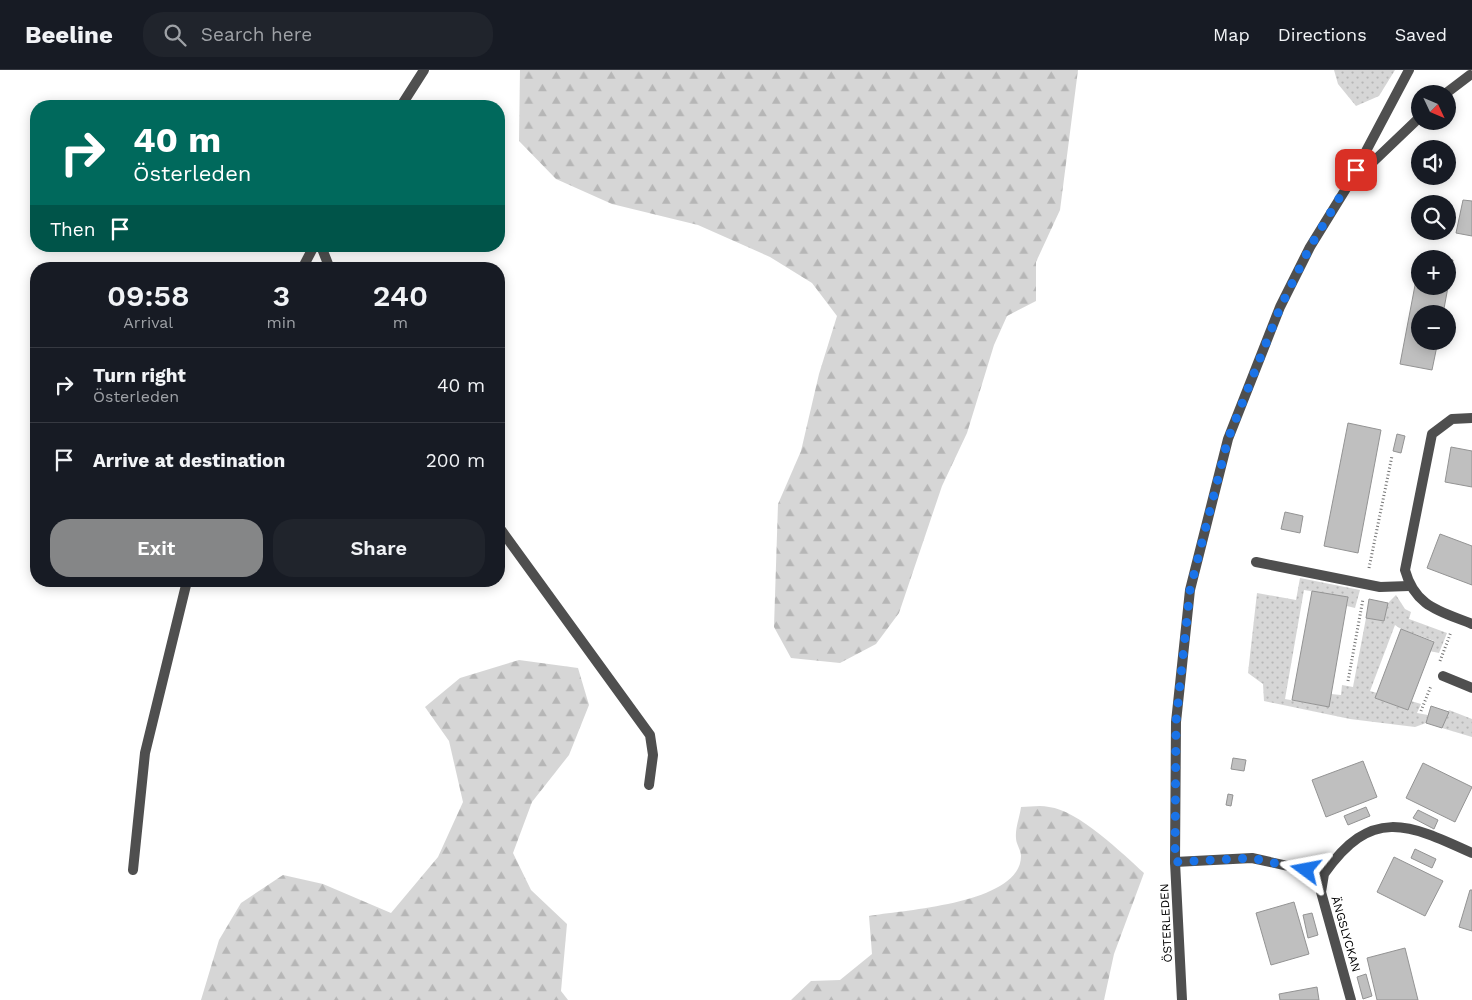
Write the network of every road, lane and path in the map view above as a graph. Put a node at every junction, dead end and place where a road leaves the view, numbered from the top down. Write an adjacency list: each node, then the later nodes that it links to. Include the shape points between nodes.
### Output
1 (424, 70): 5 (street)
2 (1409, 70): 7 (street, ÖSTERLEDEN)
3 (1468, 74): 4 (street)
4 (1455, 85)
5 (405, 100)
6 (1411, 126): 7 (street, ÖSTERLEDEN)
7 (1347, 187): 18 (street, ÖSTERLEDEN, via 1310,247 1280,308 1228,439 1190,590 1176,722)
8 (1472, 418): 11 (street, via 1452,419 1432,434 1406,570)
9 (505, 535): 16 (street, via 650,735 654,755)
10 (1256, 562): 11 (street, via 1380,587)
11 (1409, 586): 13 (street, via 1428,606)
12 (186, 587): 19 (street, via 145,753)
13 (1472, 624)
14 (1442, 676): 15 (street)
15 (1472, 688)
16 (649, 785)
17 (1472, 853): 20 (street, via 1432,836 1387,826 1349,843)
18 (1175, 862): 20 (street, via 1252,858); 21 (street, ÖSTERLEDEN)
19 (133, 870)
20 (1324, 874): 22 (street, ÄNGSLYCKAN, via 1321,892)
21 (1182, 1000)
22 (1351, 1000)

